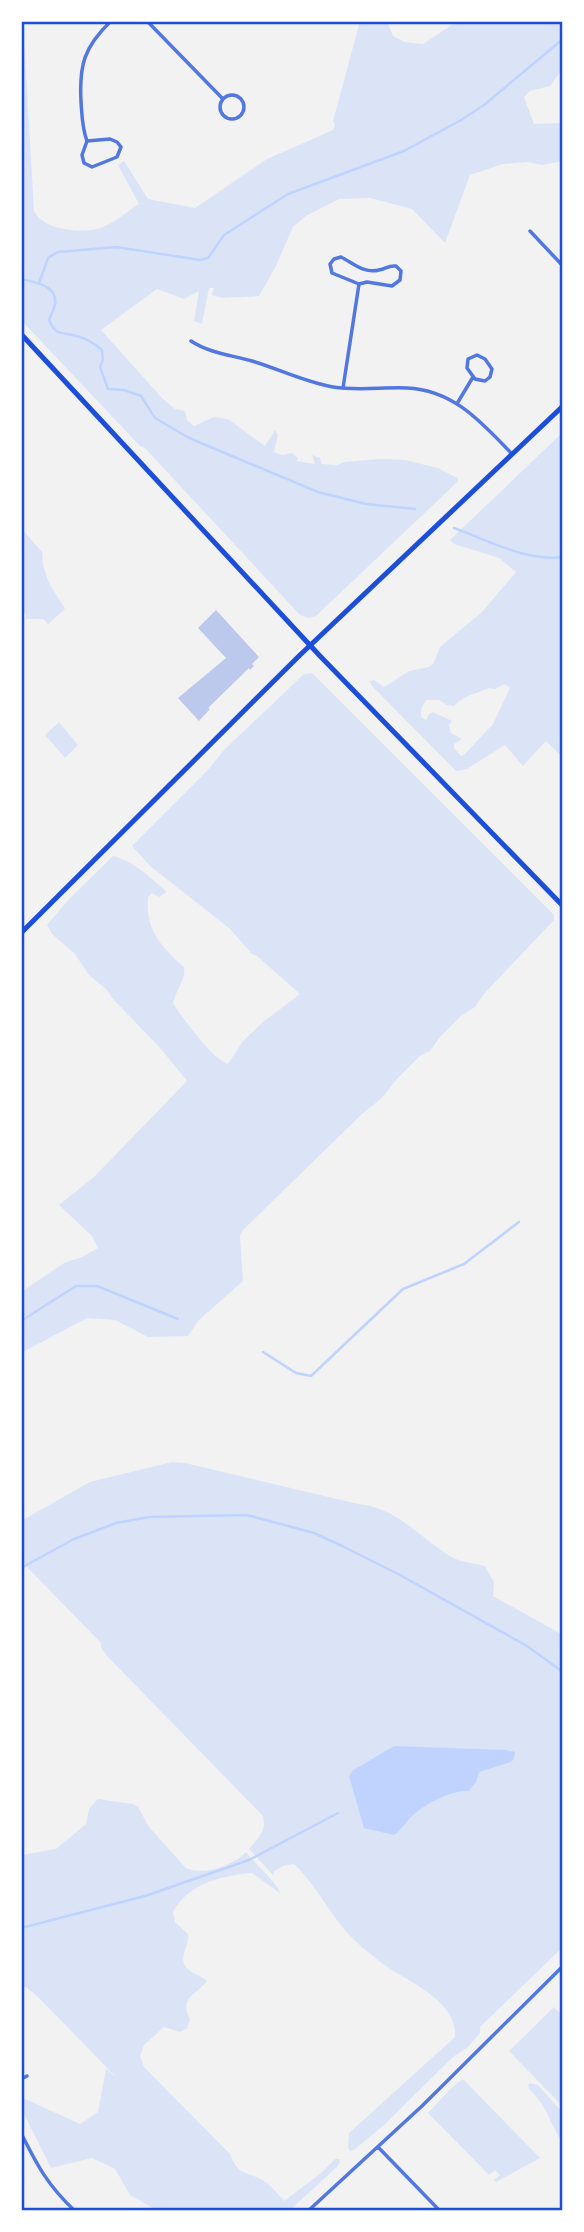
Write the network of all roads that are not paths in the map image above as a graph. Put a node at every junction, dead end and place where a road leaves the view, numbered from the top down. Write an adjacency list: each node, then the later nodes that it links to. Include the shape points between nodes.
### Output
1 (111, 21): 4 (street, via 90,44 82,65)
2 (147, 21): 3 (street)
3 (223, 99): 3 (street, via 220,110 227,118 234,118 244,108 237,95)
4 (87, 141): 4 (street, via 82,157 90,167 121,152 113,140)
5 (530, 231): 6 (street)
6 (563, 266)
7 (359, 284): 7 (street, via 333,274 332,261 341,257 374,271 394,265 402,274 394,286); 11 (street)
8 (21, 334): 15 (main road)
9 (191, 341): 11 (street, via 302,380)
10 (473, 377): 10 (street, via 466,364 477,355 489,363 492,372 485,381); 12 (street)
11 (343, 388): 12 (street, via 420,389)
12 (457, 403): 14 (street)
13 (563, 406): 14 (main road)
14 (512, 454): 15 (main road)
15 (310, 645): 16 (main road); 17 (main road)
16 (563, 906)
17 (21, 933)
18 (563, 1966): 22 (street)
19 (27, 2076): 20 (street)
20 (21, 2079)
21 (21, 2133): 23 (street, via 42,2176)
22 (378, 2147): 24 (street); 25 (street)
23 (75, 2211)
24 (308, 2211)
25 (440, 2211)

